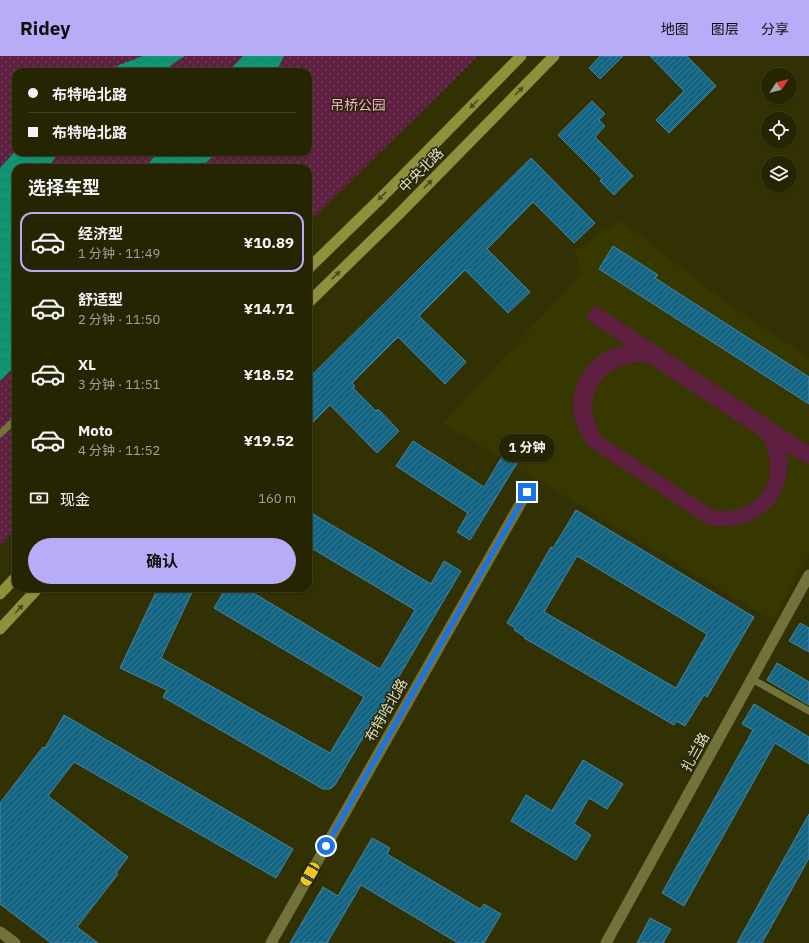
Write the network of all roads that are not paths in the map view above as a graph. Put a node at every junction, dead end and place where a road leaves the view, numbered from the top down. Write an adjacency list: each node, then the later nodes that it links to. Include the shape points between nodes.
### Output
1 (520, 56): 3 (main road, 中央北路, one-way to 3)
2 (554, 56): 4 (main road, 中央北路, one-way to 2, via 398,215)
3 (312, 265)
4 (312, 298)
5 (12, 423): 6 (lane)
6 (0, 434)
7 (527, 492): 17 (street, 布特哈北路)
8 (809, 575): 13 (street, 扎兰路)
9 (12, 581): 11 (main road)
10 (34, 592): 12 (main road, one-way to 10)
11 (0, 594)
12 (0, 629)
13 (752, 679): 14 (lane); 18 (street, 扎兰路)
14 (809, 711)
15 (0, 932): 16 (street)
16 (15, 943)
17 (271, 943)
18 (606, 943)

